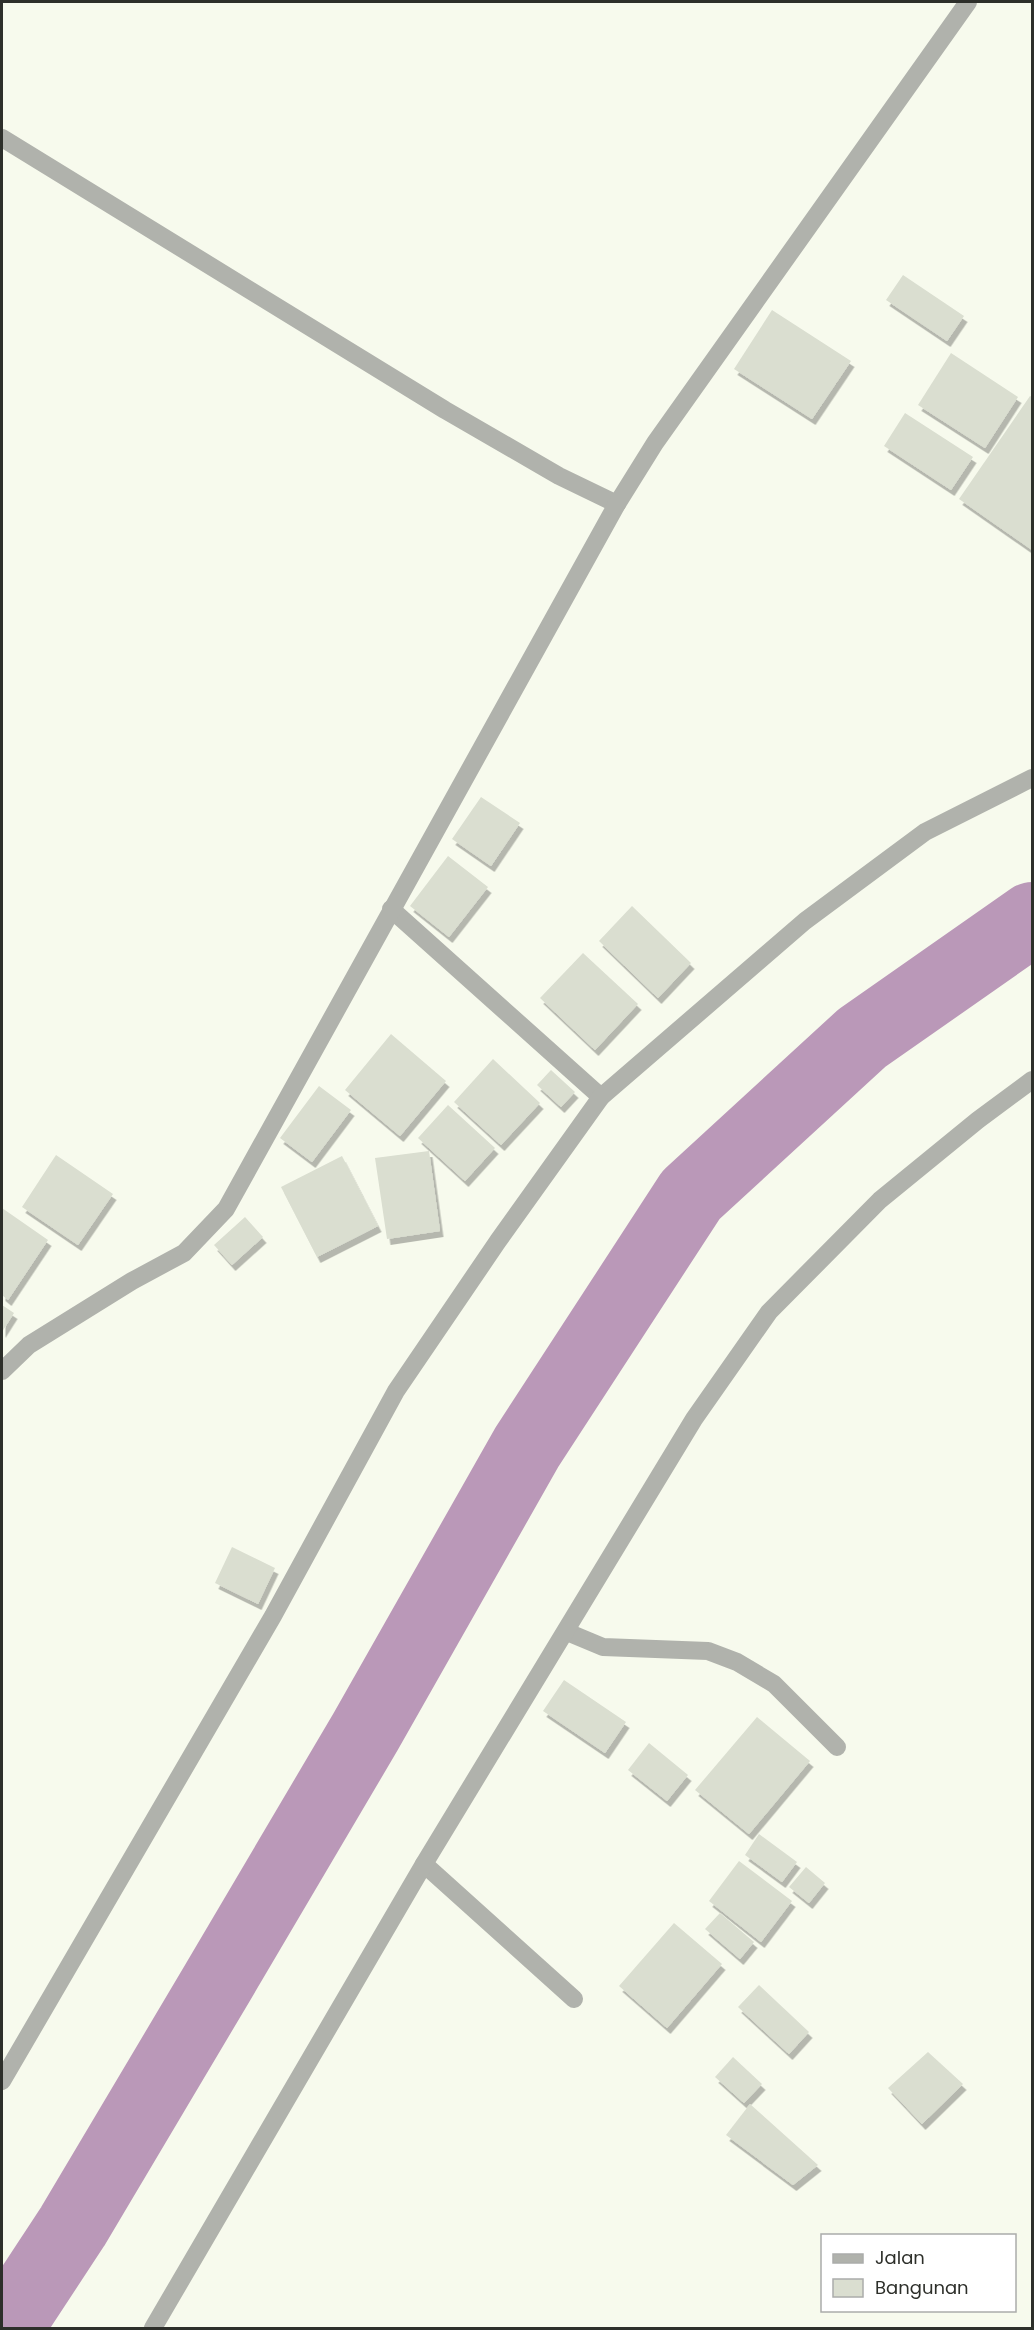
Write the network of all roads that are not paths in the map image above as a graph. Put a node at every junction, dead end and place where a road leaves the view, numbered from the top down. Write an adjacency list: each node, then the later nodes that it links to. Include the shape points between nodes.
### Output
1 (968, 2): 3 (street, via 655,443)
2 (2, 138): 3 (street, via 445,410)
3 (616, 504): 5 (street)
4 (1032, 778): 7 (street, via 925,832 805,921)
5 (391, 909): 7 (street); 8 (street, via 225,1209 184,1253 29,1345)
6 (1032, 1080): 9 (street, via 880,1200 769,1312 694,1419)
7 (601, 1097): 13 (street, via 396,1391 273,1617)
8 (2, 1371)
9 (567, 1632): 10 (street, via 603,1647 708,1651 737,1662 774,1684); 11 (street)
10 (837, 1748)
11 (424, 1864): 12 (street); 14 (street)
12 (574, 1999)
13 (2, 2080)
14 (153, 2328)

